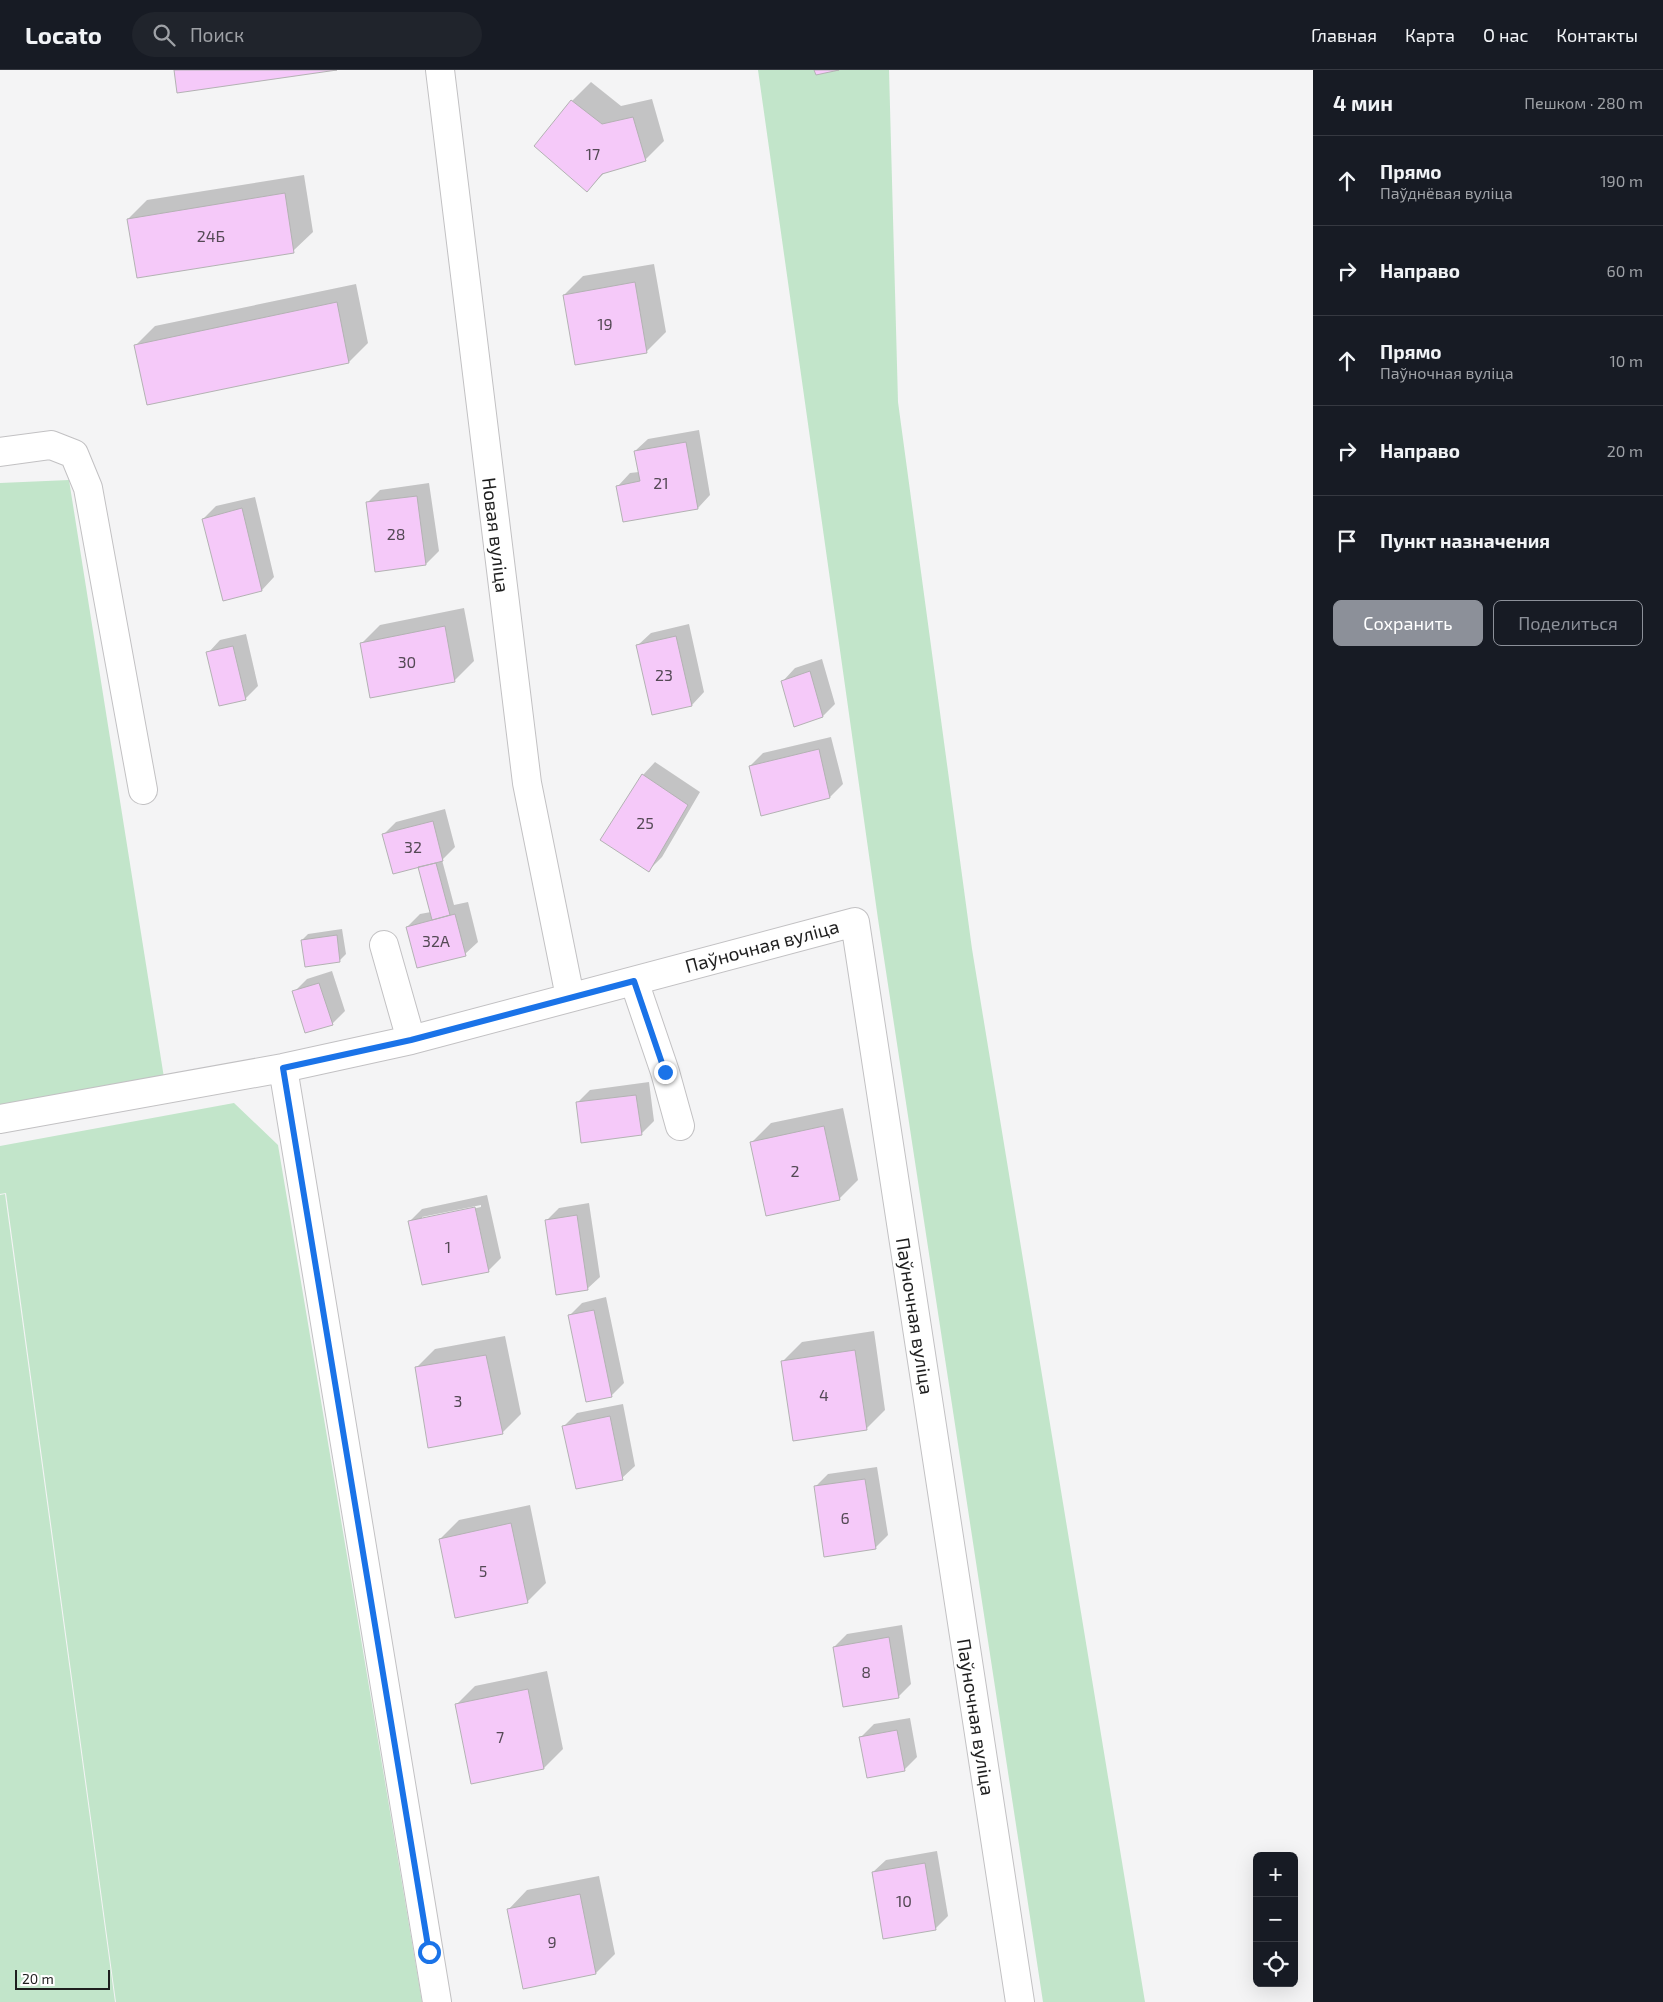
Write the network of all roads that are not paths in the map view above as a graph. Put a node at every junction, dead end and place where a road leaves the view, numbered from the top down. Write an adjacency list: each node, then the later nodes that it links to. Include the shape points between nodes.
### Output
1 (440, 70): 6 (street, Новая вуліца, via 527,783)
2 (0, 452): 3 (street, via 51,445 74,454 88,488)
3 (143, 790)
4 (384, 945): 7 (street)
5 (634, 981): 6 (street, Паўночная вуліца); 10 (street); 12 (street, Паўночная вуліца, via 855,922)
6 (570, 997): 7 (street, Паўночная вуліца)
7 (411, 1040): 8 (street, Паўночная вуліца)
8 (283, 1068): 9 (street, Паўночная вуліца); 11 (street)
9 (0, 1119)
10 (680, 1126)
11 (437, 2002)
12 (1020, 2002)

